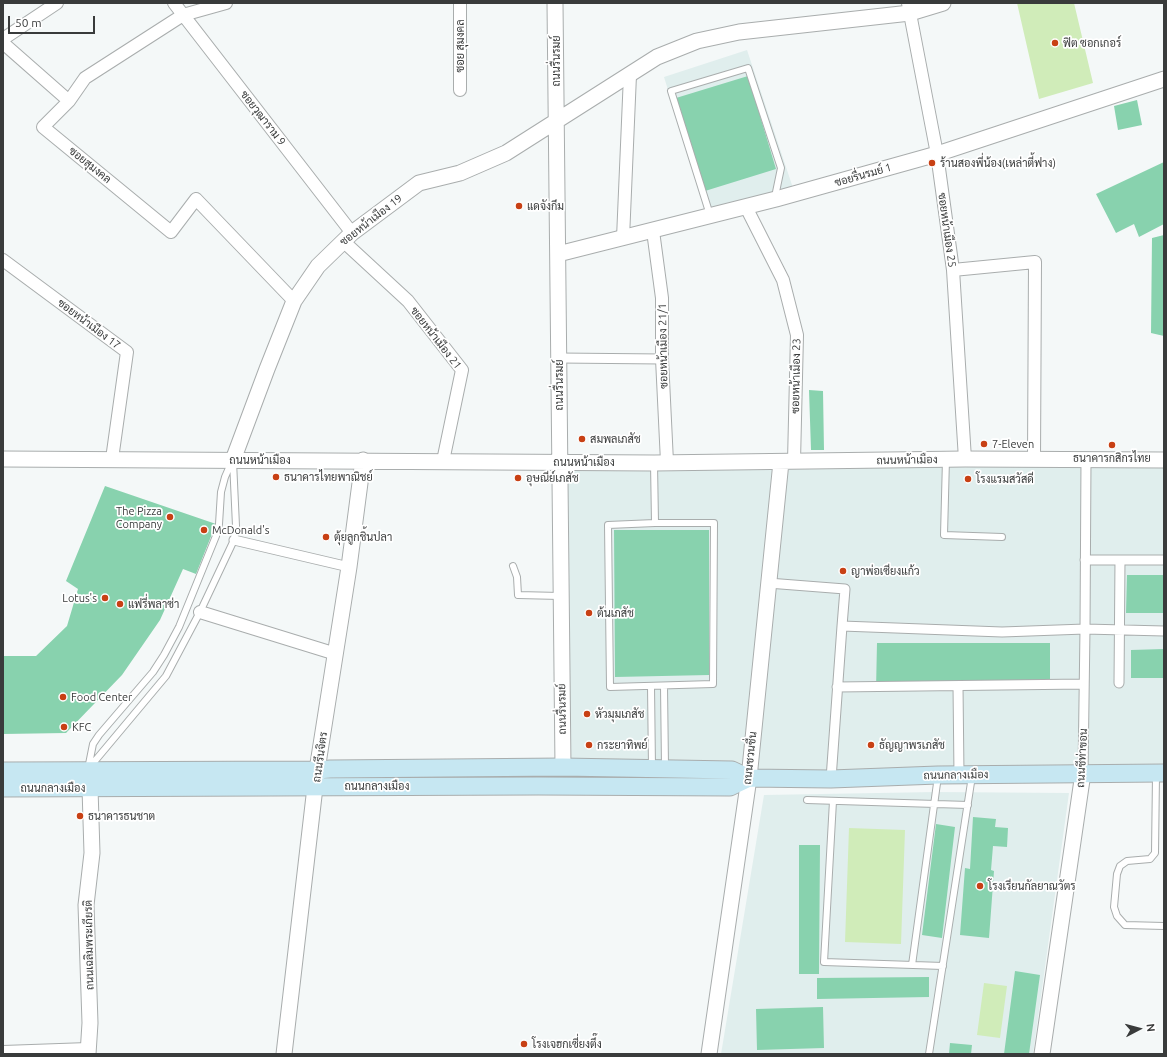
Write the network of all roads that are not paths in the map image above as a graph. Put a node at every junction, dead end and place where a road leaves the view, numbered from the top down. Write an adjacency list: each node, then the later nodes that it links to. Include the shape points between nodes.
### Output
1 (57, 3): 9 (street)
2 (174, 3): 8 (street, ซอยวุฒาราม 9)
3 (226, 3): 8 (street, ซอยสุมงคล)
4 (460, 3): 13 (street, ซอย สุมงคล)
5 (556, 3): 15 (street, ถนนรื่นรมย์)
6 (943, 3): 7 (street, ซอยหน้าเมือง 19)
7 (909, 8): 11 (street, ซอยหน้าเมือง 19, via 739,32 697,41 658,57); 16 (street, ซอยหน้าเมือง 25)
8 (183, 15): 14 (street, ซอยสุมงคล, via 85,78); 21 (street, ซอยวุฒาราม 9)
9 (3, 39)
10 (3, 43): 14 (street)
11 (630, 75): 15 (street, ซอยหน้าเมือง 19); 22 (street)
12 (1164, 79): 16 (street, ซอยรื่นรมย์ 1)
13 (460, 90)
14 (69, 101): 26 (street, ซอยสุมงคล, via 43,127 171,232 196,200)
15 (556, 122): 21 (street, ซอยหน้าเมือง 19, via 506,153 460,173 419,183); 23 (street, ถนนรื่นรมย์)
16 (937, 154): 17 (street, ซอยรื่นรมย์ 1); 25 (street, ซอยหน้าเมือง 25)
17 (776, 199): 18 (street, ซอยรื่นรมย์ 1); 19 (lane, via 781,168 748,68 671,91)
18 (746, 207): 19 (street, ซอยรื่นรมย์ 1); 38 (street, ซอยหน้าเมือง 23, via 783,280 797,335)
19 (710, 216): 20 (street, ซอยรื่นรมย์ 1)
20 (654, 231): 22 (street, ซอยรื่นรมย์ 1); 28 (street, ซอยหน้าเมือง 21/1, via 662,298)
21 (347, 237): 26 (street, ซอยหน้าเมือง 19, via 318,266); 39 (street, ซอยหน้าเมือง 21, via 408,301 462,370)
22 (623, 238): 23 (street, ซอยรื่นรมย์ 1)
23 (558, 254): 27 (street, ถนนรื่นรมย์)
24 (3, 260): 30 (street, ซอยหน้าเมือง 17, via 127,352)
25 (953, 270): 32 (street, ซอยหน้าเมือง 25); 33 (street, via 1035,262)
26 (294, 301): 34 (street, ซอยหน้าเมือง 19)
27 (559, 358): 28 (street); 40 (street, ถนนรื่นรมย์)
28 (662, 359): 41 (street, ซอยหน้าเมือง 21/1)
29 (3, 459): 30 (street, ถนนหน้าเมือง)
30 (112, 459): 34 (street, ถนนหน้าเมือง)
31 (946, 459): 32 (street, ถนนหน้าเมือง); 38 (street, ถนนหน้าเมือง); 43 (lane, via 944,535)
32 (965, 459): 33 (street, ถนนหน้าเมือง)
33 (1034, 459): 36 (street, ถนนหน้าเมือง)
34 (233, 460): 35 (street, ถนนหน้าเมือง); 44 (lane, via 236,526); 67 (lane, via 224,477 216,536 179,627 152,672 93,744)
35 (363, 460): 39 (street, ถนนหน้าเมือง); 49 (street, ถนนรึนจิตร)
36 (1086, 460): 37 (street, ถนนหน้าเมือง); 45 (street, ถนนชีท่าขอน)
37 (1164, 460)
38 (788, 461): 41 (street, ถนนหน้าเมือง); 50 (street, ถนนชวนชื่น)
39 (443, 462): 40 (street, ถนนหน้าเมือง)
40 (560, 462): 41 (street, ถนนหน้าเมือง); 51 (street, ถนนรื่นรมย์)
41 (660, 462): 42 (lane)
42 (655, 523): 60 (lane, via 608,525 610,687); 61 (lane, via 714,523 713,684)
43 (1002, 537)
44 (234, 540): 49 (street); 52 (lane)
45 (1085, 560): 46 (street); 54 (street, ถนนชีท่าขอน)
46 (1120, 560): 47 (street); 55 (street)
47 (1164, 560)
48 (512, 566): 51 (lane, via 517,577 518,595)
49 (349, 567): 57 (street, ถนนรึนจิตร)
50 (768, 583): 53 (street, via 845,589); 73 (street, ถนนชวนชื่น)
51 (561, 596): 64 (street, ถนนรื่นรมย์)
52 (200, 612): 57 (street); 67 (lane, via 166,676)
53 (842, 626): 54 (street, via 1002,632); 63 (street)
54 (1085, 629): 55 (street); 59 (street, ถนนชีท่าขอน)
55 (1119, 630): 56 (street); 58 (street)
56 (1164, 630)
57 (336, 654): 72 (street, ถนนรึนจิตร)
58 (1119, 682)
59 (1084, 684): 62 (street); 68 (street, ถนนชีท่าขอน)
60 (651, 686): 61 (lane); 65 (lane)
61 (664, 686): 65 (lane)
62 (958, 686): 63 (street); 71 (street)
63 (837, 687): 74 (street)
64 (563, 767): 65 (main road, ถนนกลางเมือง); 72 (main road, ถนนกลางเมือง, via 330,769); 75 (main road)
65 (658, 768): 73 (main road, ถนนกลางเมือง, via 732,770)
66 (3, 771): 67 (main road, ถนนกลางเมือง)
67 (88, 771): 72 (main road, ถนนกลางเมือง); 77 (main road)
68 (1082, 773): 69 (main road, ถนนกลางเมือง); 71 (main road, ถนนกลางเมือง); 90 (street, ถนนชีท่าขอน)
69 (1160, 773): 82 (lane, via 1155,853 1150,859 1127,861 1120,866 1114,907 1117,916 1125,925)
70 (938, 775): 71 (main road, ถนนกลางเมือง); 74 (main road, ถนนกลางเมือง); 80 (lane)
71 (966, 775): 81 (lane)
72 (316, 778): 75 (main road, ถนนกลางเมือง); 77 (main road, ถนนกลางเมือง); 87 (street, ถนนรึนจิตร)
73 (748, 778): 74 (main road, ถนนกลางเมือง); 75 (main road, ถนนกลางเมือง, via 730,787); 88 (street, ถนนชวนชื่น)
74 (831, 779)
75 (563, 787)
76 (3, 788): 77 (main road, ถนนกลางเมือง)
77 (90, 788): 85 (street, ถนนเฉลิมพระเกียรติ, via 92,853 86,905 90,1023)
78 (807, 800): 79 (lane)
79 (833, 801): 80 (lane); 83 (lane, via 824,962)
80 (934, 804): 81 (lane); 83 (lane)
81 (968, 805): 84 (lane)
82 (1164, 926)
83 (912, 965): 84 (lane)
84 (943, 966): 89 (lane)
85 (88, 1051): 86 (street)
86 (3, 1052)
87 (284, 1054)
88 (709, 1054)
89 (929, 1054)
90 (1042, 1054)

